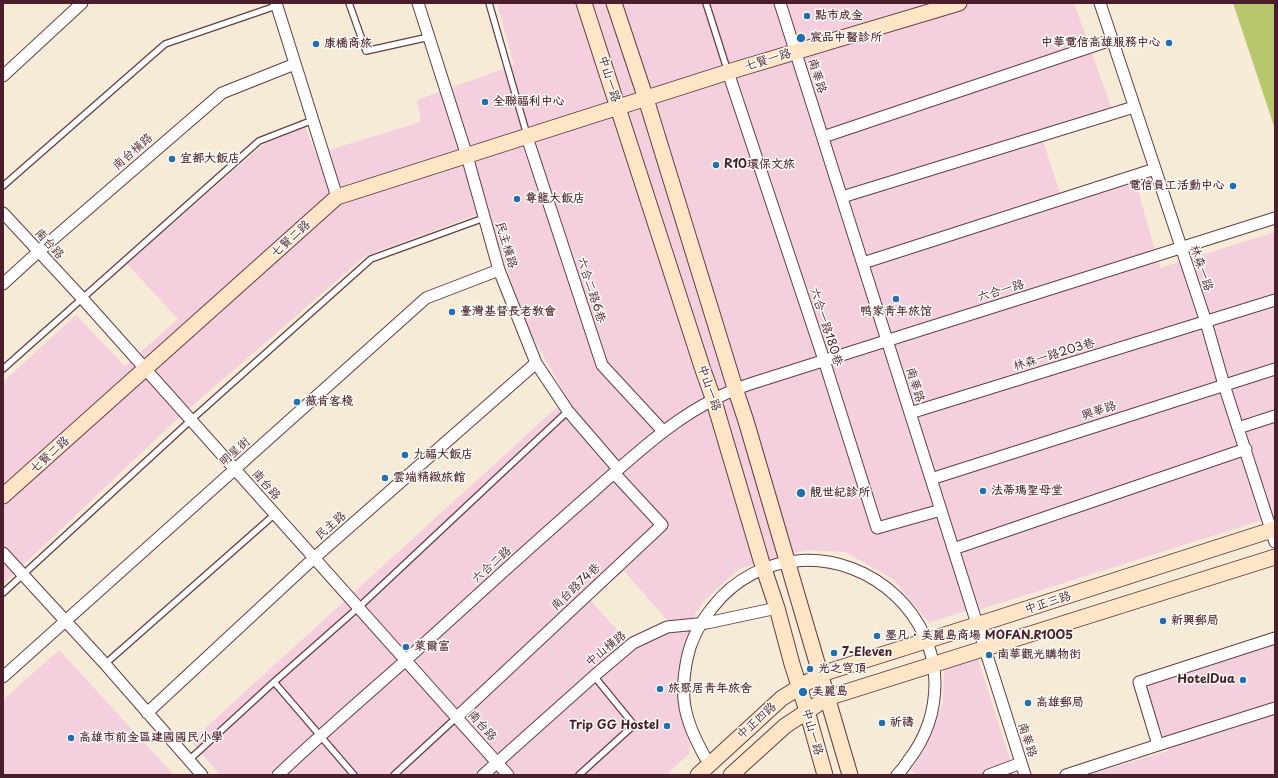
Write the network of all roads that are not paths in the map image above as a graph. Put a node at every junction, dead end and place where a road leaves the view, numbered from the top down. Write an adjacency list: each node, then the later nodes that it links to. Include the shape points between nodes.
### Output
1 (82, 3): 17 (street)
2 (349, 3): 12 (lane, via 366,51)
3 (418, 3): 12 (street, 民主橫路)
4 (489, 3): 22 (lane)
5 (584, 3): 20 (street, 中山一路)
6 (614, 3): 18 (street, 中山一路)
7 (706, 3): 16 (lane)
8 (780, 3): 14 (street, 南華路)
9 (959, 3): 14 (street, 七賢一路)
10 (1100, 3): 13 (street, 林森一路)
11 (276, 4): 15 (street); 26 (lane, via 165,44)
12 (429, 36): 24 (street, 民主橫路)
13 (1111, 40): 19 (street, 林森一路); 23 (street)
14 (796, 52): 16 (street, 七賢一路); 23 (street, 南華路)
15 (295, 64): 21 (street); 33 (street, 南台橫路, via 222,93)
16 (728, 72): 18 (street, 七賢一路); 41 (street, 六合一路180巷)
17 (3, 76)
18 (646, 99): 20 (street, 七賢二路); 47 (street, 中山一路)
19 (1134, 107): 25 (street, 林森一路); 28 (street)
20 (618, 108): 22 (street, 七賢二路); 48 (street, 中山一路)
21 (313, 120): 27 (street); 37 (lane, via 259,141)
22 (527, 137): 24 (street, 七賢二路); 54 (street, 六合二路6巷, via 602,365)
23 (823, 137): 28 (street, 南華路)
24 (467, 156): 27 (street, 七賢二路); 30 (street, 民主橫路)
25 (1155, 169): 32 (street, 林森一路); 34 (street)
26 (3, 186)
27 (337, 197): 45 (street, 七賢二路)
28 (842, 197): 34 (street, 南華路)
29 (3, 213): 33 (street, 南台路)
30 (484, 218): 35 (street, 民主橫路); 52 (lane, via 371,259)
31 (1275, 218): 32 (street, 六合一路)
32 (1181, 248): 39 (street, 林森一路); 40 (street, 六合一路)
33 (38, 252): 36 (street, 南台橫路); 37 (street, 南台路)
34 (863, 263): 40 (street, 南華路)
35 (499, 270): 42 (street, 民主橫路); 56 (street, 明星街, via 426,298)
36 (3, 284)
37 (82, 298): 44 (lane); 45 (street, 南台路)
38 (1275, 300): 39 (street, 林森一路203巷)
39 (1206, 322): 46 (street, 林森一路); 50 (street, 林森一路203巷)
40 (887, 340): 41 (street, 六合一路); 50 (street, 南華路)
41 (824, 360): 47 (street, 六合一路); 60 (street, 六合一路180巷, via 877,528)
42 (536, 363): 49 (street, 民主橫路); 66 (street, 民主路)
43 (1275, 368): 46 (street, 興華路)
44 (3, 369)
45 (146, 369): 52 (street, 南台路); 59 (street, 七賢二路)
46 (1224, 385): 53 (street, 林森一路); 58 (street, 興華路)
47 (735, 388): 48 (street, 六合二路); 67 (street, 中山一路)
48 (714, 398): 54 (street, 六合二路); 68 (street, 中山一路)
49 (568, 411): 57 (street, 民主橫路); 71 (lane)
50 (910, 413): 58 (street, 南華路)
51 (1275, 416): 53 (street)
52 (191, 420): 56 (street, 南台路); 69 (lane)
53 (1238, 428): 55 (street, 林森一路)
54 (663, 431): 57 (street, 六合二路)
55 (1246, 449): 62 (street, 林森一路); 63 (street)
56 (235, 469): 61 (street, 南台路); 73 (street, 明星街)
57 (616, 470): 79 (street, 六合二路); 91 (street, 南台路74巷, via 662,525)
58 (931, 479): 60 (street, 南華路)
59 (3, 496)
60 (941, 510): 63 (street, 南華路)
61 (275, 514): 66 (street, 南台路); 80 (lane)
62 (1274, 534): 75 (street, 中正三路)
63 (953, 549): 75 (street, 南華路)
64 (3, 553): 69 (street)
65 (1275, 557): 78 (street, 中正三路)
66 (314, 558): 71 (street, 南台路); 90 (street, 民主路)
67 (787, 561): 68 (street); 77 (street, via 834,562 861,571 886,586 906,605); 82 (street, 中山一路)
68 (764, 568): 72 (street, 中山一路); 74 (street, via 746,577 721,596)
69 (23, 575): 70 (lane); 73 (street)
70 (3, 593)
71 (359, 607): 79 (street, 南台路); 85 (lane)
72 (777, 608): 74 (street, 中山橫路); 86 (street, 中山一路)
73 (66, 621): 80 (street); 83 (street, 明星街)
74 (700, 623): 84 (street, 中山橫路, via 667,627 633,643); 94 (street, via 689,647 683,676 684,706 692,734)
75 (977, 625): 77 (street, 中正三路); 78 (street, 南華路)
76 (1275, 638): 93 (street, via 1139,682)
77 (927, 641): 81 (street); 82 (street, 中正三路)
78 (985, 648): 81 (street, 中正三路); 97 (street, 南華路)
79 (406, 660): 91 (street, 南台路); 92 (street, 六合二路)
80 (105, 664): 90 (street)
81 (933, 665): 87 (street, 中正三路); 109 (street, via 935,693 930,722 918,749)
82 (820, 674): 86 (street, 中正四路); 87 (street, 中山一路)
83 (3, 676)
84 (594, 676): 96 (street, 中山橫路); 104 (lane, via 634,725)
85 (274, 682): 92 (lane); 95 (lane)
86 (799, 687): 89 (street, 中山一路); 105 (street, 中正四路, via 782,698)
87 (827, 698): 89 (street, 中正四路); 108 (street, 中山一路)
88 (1275, 708): 93 (street)
89 (807, 711): 106 (street, 中正四路, via 784,726); 107 (street, 中山一路)
90 (147, 713): 95 (street)
91 (456, 717): 96 (street, 南台路); 101 (lane)
92 (320, 735): 99 (street, 六合二路); 100 (lane)
93 (1158, 745): 112 (street)
94 (705, 757)
95 (189, 760): 98 (street)
96 (497, 762): 102 (street, 中山橫路); 103 (street, 南台路)
97 (1021, 763): 110 (street); 111 (street, 南華路)
98 (202, 775)
99 (278, 775)
100 (354, 775)
101 (394, 775)
102 (483, 775)
103 (508, 775)
104 (579, 775)
105 (698, 775)
106 (731, 775)
107 (825, 775)
108 (850, 775)
109 (897, 775)
110 (989, 775)
111 (1025, 775)
112 (1066, 775)

